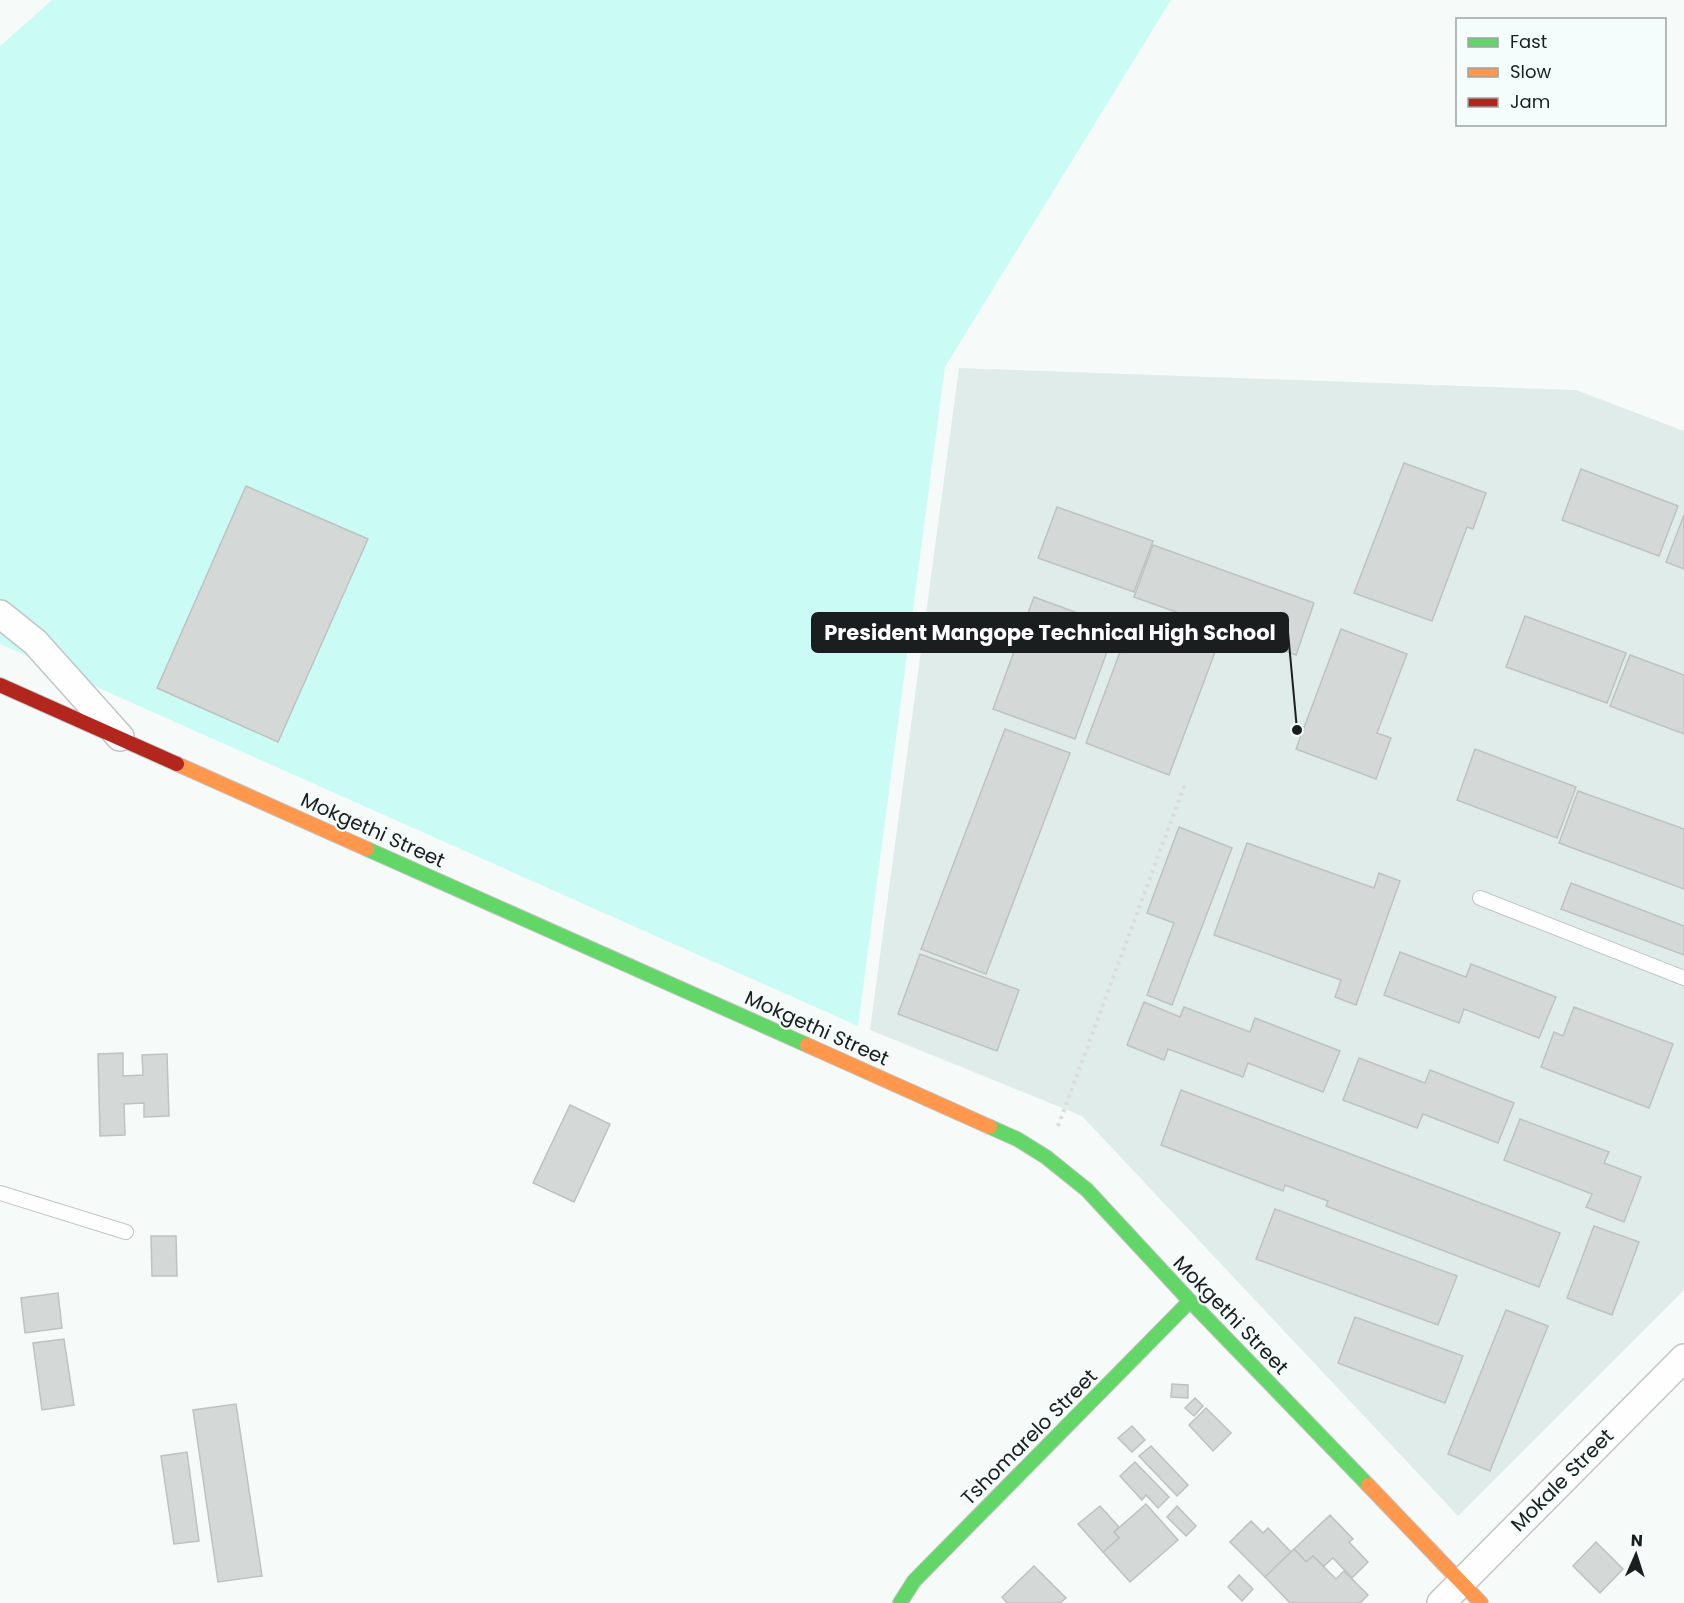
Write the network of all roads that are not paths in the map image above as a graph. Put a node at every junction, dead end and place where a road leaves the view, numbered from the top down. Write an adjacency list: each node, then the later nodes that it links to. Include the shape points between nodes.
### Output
1 (0, 614): 3 (street, via 35,642)
2 (0, 686): 3 (street, Mokgethi Street)
3 (123, 740): 8 (street, Mokgethi Street, via 1017,1139 1087,1190)
4 (1480, 898): 5 (lane)
5 (1684, 978)
6 (0, 1192): 7 (lane)
7 (126, 1232)
8 (1190, 1301): 10 (street, Mokgethi Street); 11 (street, Tshomarelo Street, via 914,1581)
9 (1684, 1358): 10 (street, Mokale Street)
10 (1461, 1583): 12 (street, Mokale Street); 13 (street, Mokgethi Street)
11 (900, 1603)
12 (1441, 1603)
13 (1481, 1603)

